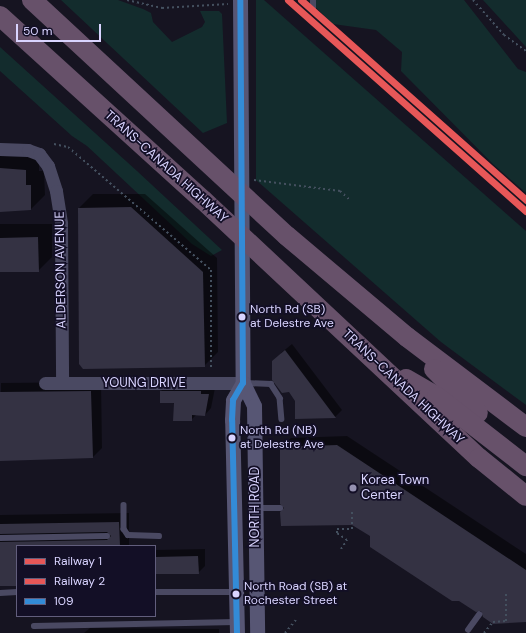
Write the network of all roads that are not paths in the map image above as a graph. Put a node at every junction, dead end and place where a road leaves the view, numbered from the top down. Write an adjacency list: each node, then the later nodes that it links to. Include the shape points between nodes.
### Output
1 (32, 0): 7 (highway, via 287,236)
2 (313, 0): 4 (lane)
3 (240, 2): 11 (main road, NORTH ROAD)
4 (313, 10)
5 (0, 16): 8 (highway, TRANS-CANADA HIGHWAY, via 203,200)
6 (0, 149): 10 (street, ALDERSON AVENUE, via 28,150 39,154 48,166 55,187 61,224)
7 (407, 337): 13 (highway); 14 (highway, via 463,401)
8 (376, 363): 15 (highway, via 437,397); 17 (highway, TRANS-CANADA HIGHWAY, via 479,458)
9 (45, 382): 10 (street, YOUNG DRIVE)
10 (62, 382): 11 (street, YOUNG DRIVE)
11 (243, 383): 12 (lane, via 271,384 280,398); 16 (main road, NORTH ROAD, via 254,406); 19 (main road, NORTH ROAD, via 233,400)
12 (282, 419)
13 (526, 427)
14 (526, 453)
15 (526, 466)
16 (254, 482): 19 (main road); 20 (main road, NORTH ROAD)
17 (526, 496)
18 (124, 505): 23 (lane, via 124,529 128,535)
19 (234, 507): 25 (main road); 29 (main road, NORTH ROAD)
20 (255, 508): 21 (lane); 25 (main road, NORTH ROAD)
21 (280, 508)
22 (107, 536): 24 (lane)
23 (159, 536)
24 (0, 538)
25 (255, 539): 34 (main road, NORTH ROAD)
26 (0, 592): 27 (lane)
27 (16, 592)
28 (156, 592): 29 (lane)
29 (235, 592): 32 (main road, NORTH ROAD)
30 (479, 615): 33 (lane)
31 (34, 626): 32 (lane)
32 (236, 628)
33 (468, 630)
34 (257, 633)

